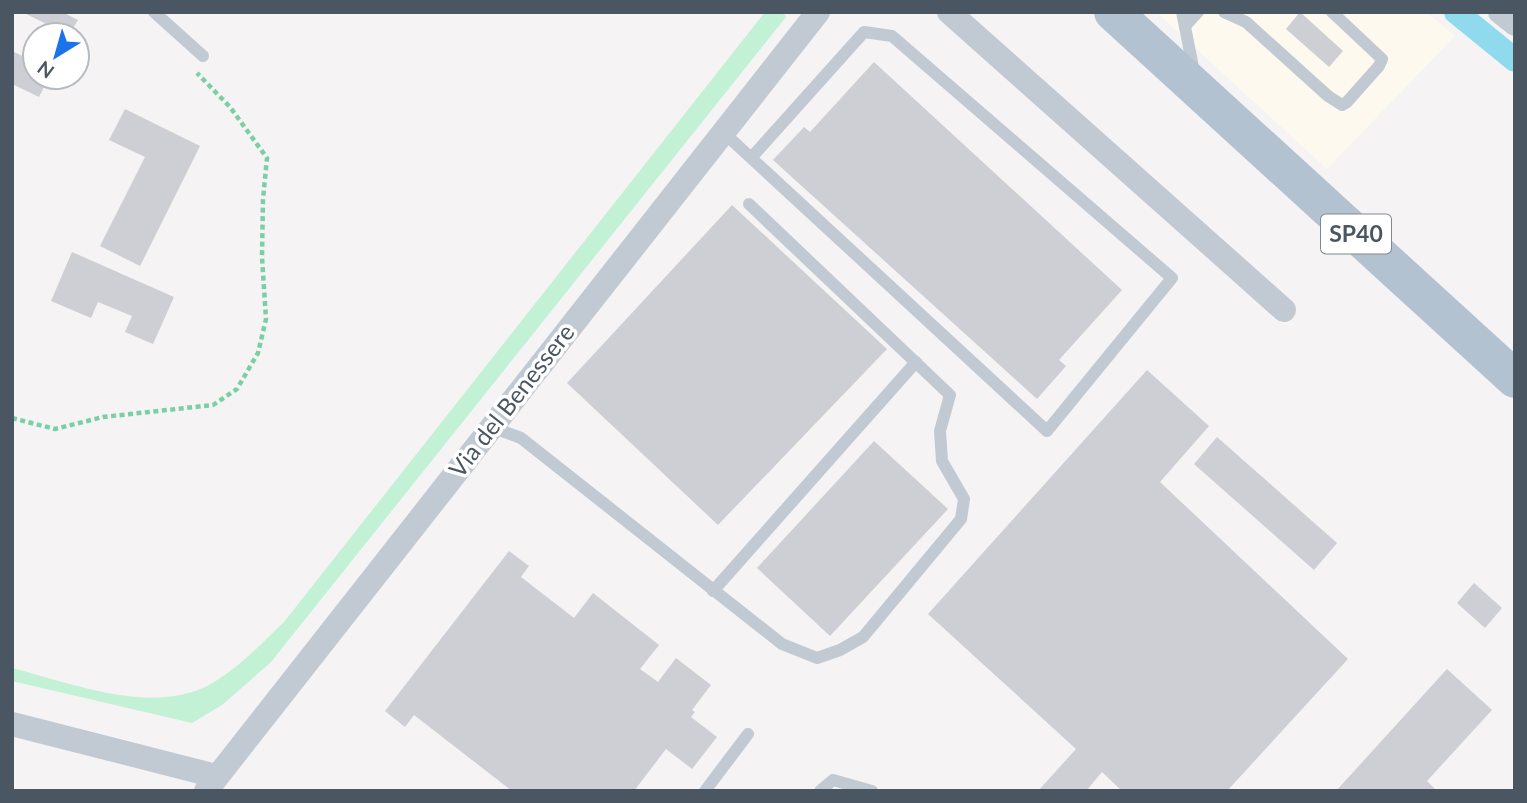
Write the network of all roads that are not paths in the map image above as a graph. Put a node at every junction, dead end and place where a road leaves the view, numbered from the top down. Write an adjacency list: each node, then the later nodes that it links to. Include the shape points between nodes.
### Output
1 (153, 12): 13 (lane)
2 (818, 12): 15 (street, Via del Benessere)
3 (949, 12): 18 (street)
4 (1113, 12): 14 (main road, SP40)
5 (1198, 12): 10 (lane)
6 (1224, 12): 11 (lane)
7 (1256, 12): 11 (lane)
8 (1332, 12): 11 (lane, via 1382,59 1342,104)
9 (1500, 12): 12 (street)
10 (1183, 19): 14 (lane)
11 (1246, 22)
12 (1515, 24)
13 (203, 56)
14 (1198, 89): 20 (main road, SP40)
15 (723, 132): 16 (lane); 21 (street, Via del Benessere)
16 (752, 157): 16 (lane, via 1047,431 1172,278 892,36 864,32)
17 (749, 204): 19 (lane)
18 (1284, 310)
19 (916, 362): 22 (lane); 22 (lane, via 950,395 940,431 942,461 964,499 961,519 863,637 817,658 782,644)
20 (1515, 379)
21 (491, 427): 22 (lane, via 521,439); 25 (street, Via del Benessere)
22 (713, 592)
23 (12, 724): 25 (street)
24 (748, 734): 26 (lane)
25 (211, 783)
26 (705, 791)
27 (820, 791): 28 (lane, via 833,780)
28 (872, 791)

